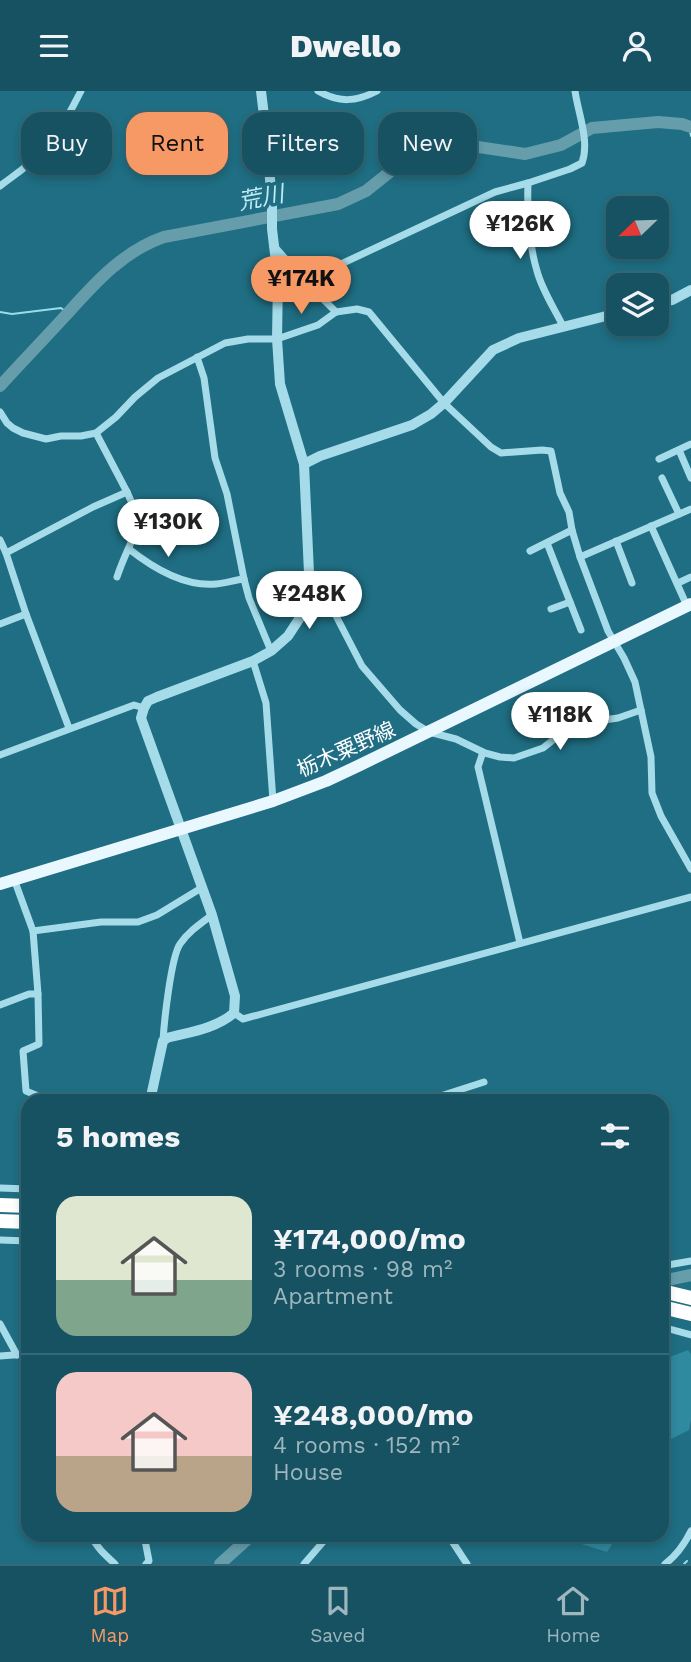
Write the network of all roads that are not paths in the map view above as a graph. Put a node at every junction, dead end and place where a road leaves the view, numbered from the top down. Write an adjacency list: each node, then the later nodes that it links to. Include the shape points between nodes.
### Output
1 (81, 91): 7 (street, via 47,148)
2 (261, 91): 8 (street)
3 (318, 91): 4 (street, via 344,101)
4 (377, 91)
5 (575, 91): 6 (street, via 584,142 582,163)
6 (528, 183): 9 (street, via 495,192); 14 (street, via 537,271)
7 (0, 186)
8 (275, 247): 9 (street); 15 (street)
9 (306, 282): 12 (street)
10 (691, 290): 11 (street)
11 (669, 301)
12 (336, 313): 15 (street, via 318,325); 17 (street, via 369,312)
13 (606, 316): 14 (street)
14 (563, 326): 17 (street, via 493,350)
15 (277, 339): 16 (street, via 225,343); 23 (street, via 280,384)
16 (197, 357): 19 (street, via 158,378); 41 (street, via 215,459)
17 (444, 403): 23 (street, via 412,425); 30 (street, via 501,453 551,451)
18 (0, 412): 19 (street, via 13,428 46,439)
19 (96, 433): 26 (street)
20 (691, 444): 21 (street)
21 (679, 450): 22 (street); 25 (street)
22 (659, 459)
23 (304, 464): 38 (street)
24 (662, 478): 28 (street)
25 (691, 478)
26 (127, 492): 34 (street, via 140,521); 36 (street)
27 (691, 509): 28 (street)
28 (679, 514): 29 (street)
29 (651, 526): 32 (street); 43 (street)
30 (572, 530): 33 (street); 37 (street)
31 (0, 540): 36 (street)
32 (616, 541): 37 (street); 42 (street)
33 (547, 543): 35 (street); 44 (street)
34 (129, 549): 39 (street); 41 (street, via 184,580 215,584)
35 (530, 551)
36 (6, 553): 47 (street)
37 (580, 557): 50 (street)
38 (309, 573): 51 (street, via 303,613); 56 (street, via 320,585 362,666 400,710)
39 (117, 577)
40 (691, 577): 43 (street)
41 (244, 579): 51 (street)
42 (632, 583)
43 (677, 583): 45 (street)
44 (570, 602): 46 (street); 49 (street)
45 (689, 605): 50 (main road, 栃木粟野線)
46 (551, 609)
47 (26, 614): 48 (street); 55 (street)
48 (0, 624)
49 (581, 630)
50 (614, 641): 54 (street, via 635,682); 56 (main road, 栃木粟野線)
51 (271, 651): 52 (street)
52 (253, 661): 53 (street, via 157,697); 59 (street, via 266,703)
53 (144, 708): 55 (street, via 134,705); 60 (street, via 141,717 146,734)
54 (641, 710): 57 (street, via 568,728 543,747 521,756 500,757); 61 (street, via 651,757 652,793)
55 (69, 728): 58 (street)
56 (429, 732): 57 (street); 59 (main road, 栃木粟野線)
57 (483, 751): 68 (street, via 478,767)
58 (0, 755)
59 (273, 801): 60 (main road, 栃木粟野線)
60 (182, 829): 62 (main road, 栃木粟野線); 64 (street)
61 (691, 869)
62 (13, 879): 63 (main road, 栃木粟野線); 67 (street)
63 (0, 884)
64 (203, 887): 66 (street); 67 (street, via 138,922)
65 (691, 897): 68 (street)
66 (212, 915): 71 (street, via 235,996); 72 (street, via 178,946)
67 (33, 931): 69 (street)
68 (520, 943): 71 (street, via 243,1019)
69 (38, 994): 70 (street); 74 (street, via 39,1044 23,1051 26,1091)
70 (0, 1005)
71 (234, 1013): 72 (street, via 209,1027)
72 (163, 1041): 75 (street)
73 (484, 1082): 76 (street)
74 (33, 1094)
75 (152, 1094)
76 (447, 1094)
77 (0, 1188): 78 (street)
78 (21, 1189)
79 (0, 1205): 80 (highway)
80 (21, 1206)
81 (0, 1221): 82 (highway)
82 (21, 1222)
83 (0, 1240): 84 (street)
84 (21, 1241)
85 (691, 1261): 86 (street)
86 (669, 1265)
87 (669, 1293): 88 (highway)
88 (691, 1298)
89 (0, 1324): 92 (street)
90 (669, 1329): 91 (street)
91 (691, 1335)
92 (21, 1349)
93 (21, 1354): 94 (street)
94 (0, 1356)
95 (691, 1531): 104 (street, via 675,1557)
96 (94, 1542): 100 (street)
97 (145, 1542): 101 (street)
98 (323, 1542): 102 (street)
99 (453, 1542): 103 (street)
100 (115, 1564)
101 (146, 1564)
102 (304, 1564)
103 (467, 1564)
104 (665, 1564)

